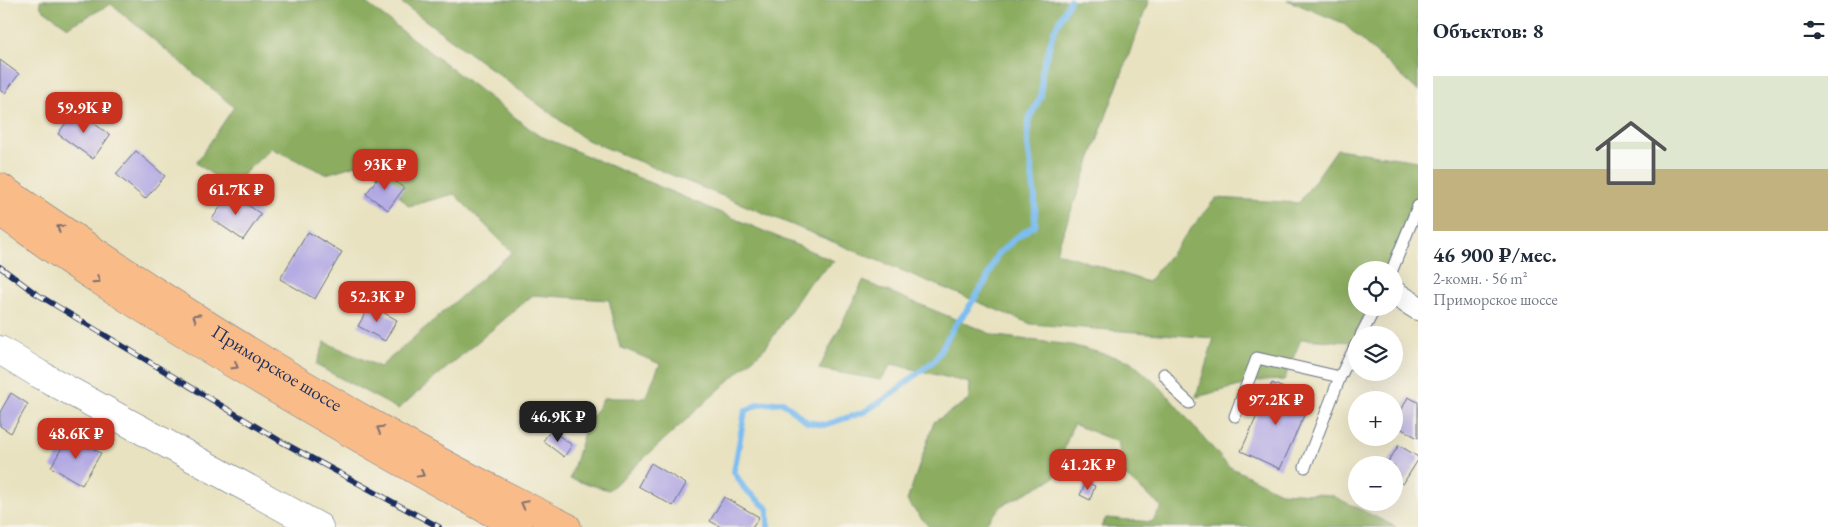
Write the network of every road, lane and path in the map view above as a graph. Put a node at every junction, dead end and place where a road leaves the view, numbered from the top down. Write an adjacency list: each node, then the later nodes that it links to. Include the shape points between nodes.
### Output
1 (0, 187): 16 (highway, Приморское шоссе, one-way to 1, via 366,421 224,335)
2 (1418, 206): 4 (lane)
3 (0, 212): 15 (highway, Приморское шоссе, one-way to 15, via 98,280 214,353)
4 (1396, 261)
5 (1403, 299): 6 (street)
6 (1418, 308)
7 (0, 350): 14 (street)
8 (1348, 361): 10 (lane)
9 (1164, 374): 11 (lane)
10 (1340, 377): 12 (lane, via 1257,358); 13 (lane)
11 (1189, 403)
12 (1235, 416)
13 (1305, 467)
14 (319, 527)
15 (518, 527)
16 (567, 527)

